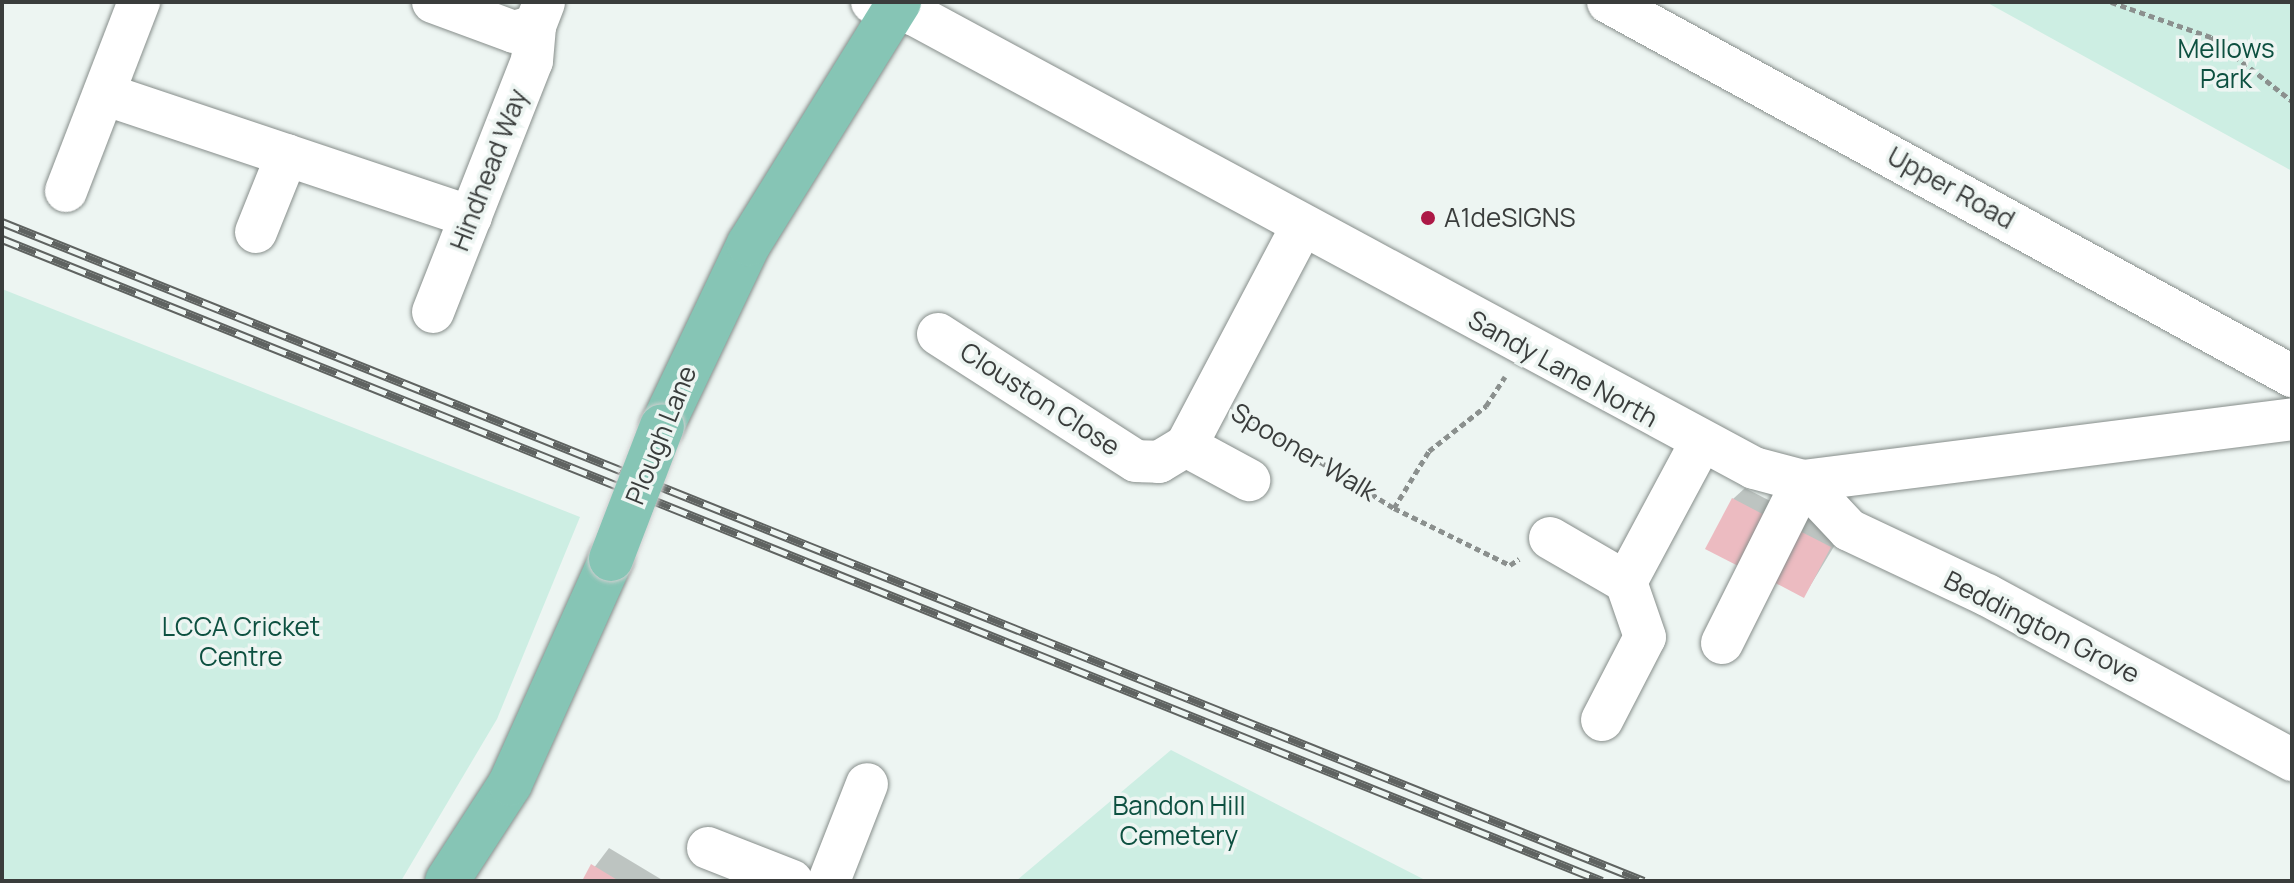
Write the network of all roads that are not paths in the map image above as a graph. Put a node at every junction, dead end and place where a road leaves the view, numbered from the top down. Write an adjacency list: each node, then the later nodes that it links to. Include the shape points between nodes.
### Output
1 (139, 2): 6 (street)
2 (433, 2): 5 (street, via 514,32)
3 (1608, 2): 14 (street, Upper Road)
4 (889, 4): 10 (street, Sandy Lane North); 27 (main road, Plough Lane, bridge, via 749,244 662,426 611,559 510,784)
5 (539, 14): 9 (street, Hindhead Way, via 532,61)
6 (104, 94): 7 (street); 8 (street)
7 (287, 155): 9 (street); 11 (street)
8 (66, 191)
9 (471, 217): 12 (street, Hindhead Way)
10 (1302, 226): 16 (street, Sandy Lane North); 17 (street)
11 (256, 232)
12 (433, 312)
13 (938, 334): 17 (street, Clouston Close, via 1136,461 1159,462)
14 (2292, 376)
15 (2292, 419): 19 (street, Sandy Lane North)
16 (1700, 444): 19 (street, Sandy Lane North); 21 (street)
17 (1186, 446): 18 (street)
18 (1249, 480)
19 (1803, 481): 22 (street); 24 (street, Beddington Grove, via 1849,530 1987,595)
20 (1550, 538): 21 (street)
21 (1626, 582): 23 (street, via 1645,637)
22 (1722, 643)
23 (1602, 720)
24 (2292, 760)
25 (867, 784): 29 (street)
26 (708, 848): 28 (street)
27 (447, 881)
28 (792, 881)
29 (829, 881)

